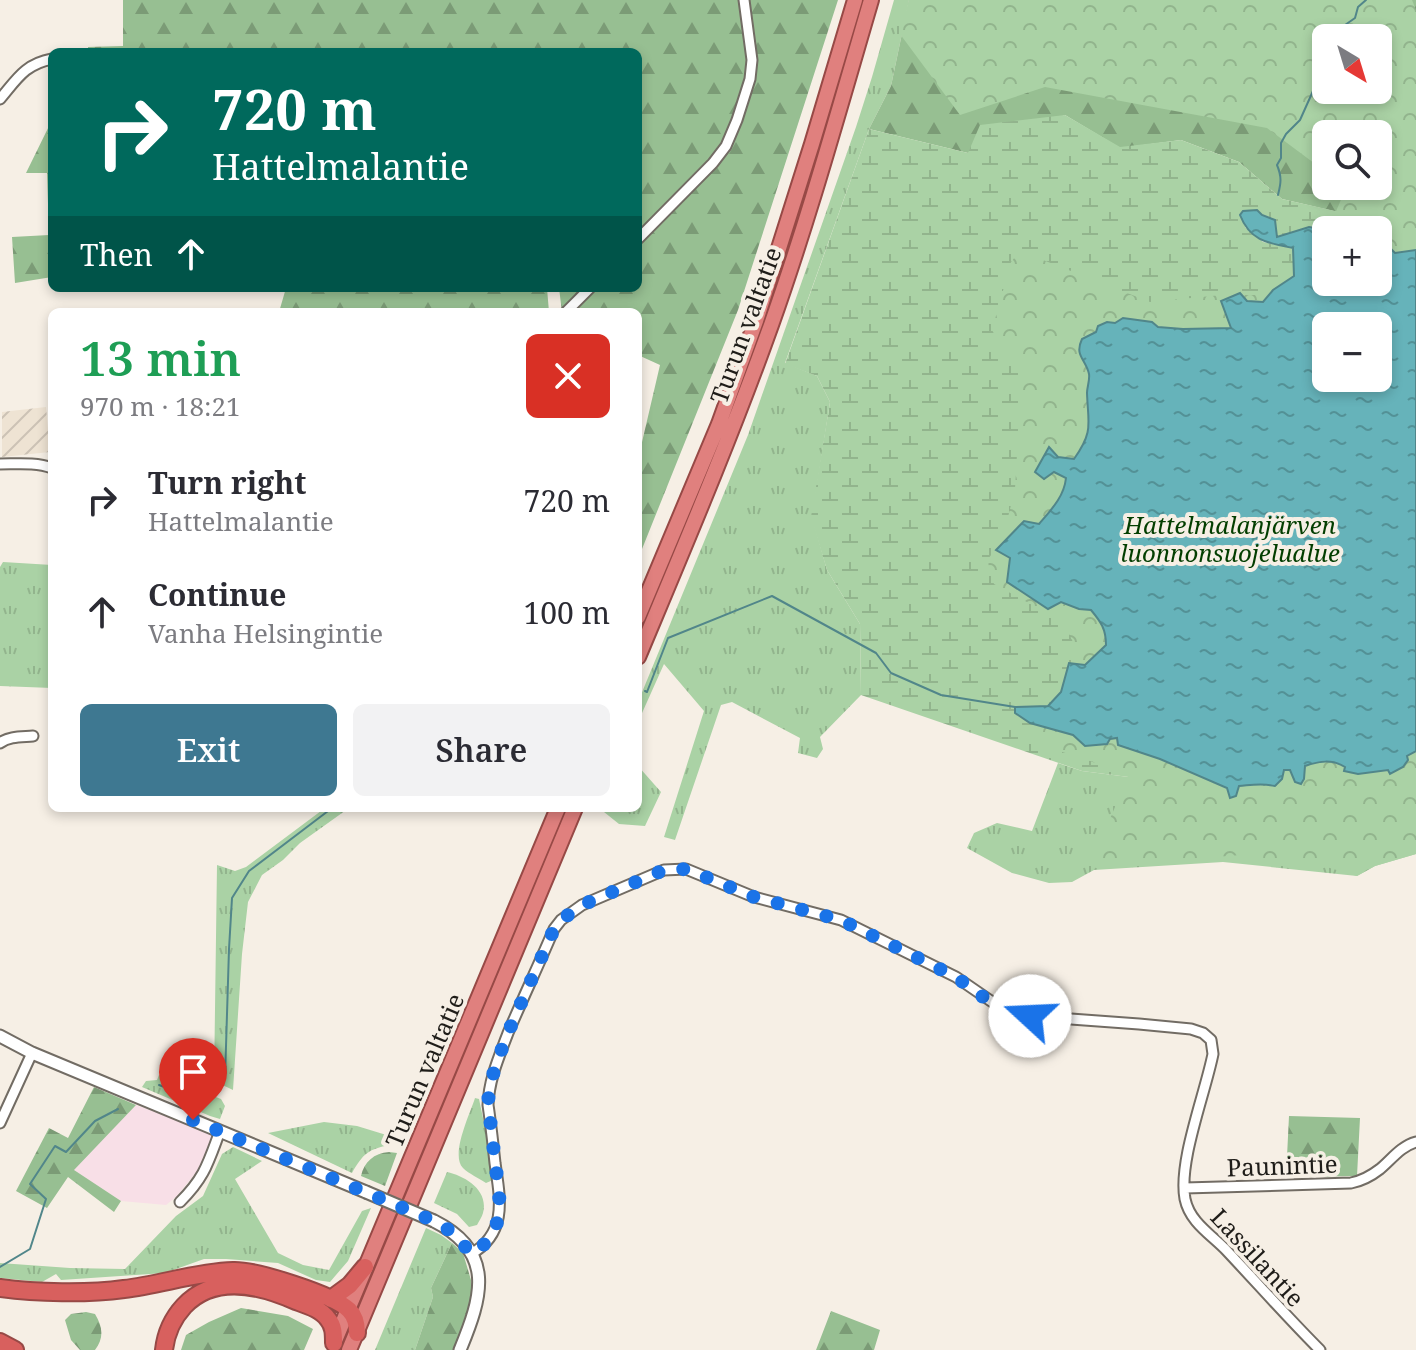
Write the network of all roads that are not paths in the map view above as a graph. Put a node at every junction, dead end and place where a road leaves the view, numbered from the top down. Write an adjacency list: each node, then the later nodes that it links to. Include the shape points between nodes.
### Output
1 (744, 0): 6 (street, via 750,79 726,146)
2 (855, 0): 11 (highway, Turun valtatie, via 756,321)
3 (871, 0): 12 (highway, Turun valtatie, via 766,337)
4 (48, 60): 5 (street, via 27,69)
5 (0, 99)
6 (642, 235)
7 (586, 292): 8 (street)
8 (570, 308)
9 (0, 464): 10 (street)
10 (48, 466)
11 (642, 607)
12 (642, 647)
13 (33, 736): 14 (street)
14 (0, 743)
15 (556, 812): 25 (highway, Turun valtatie)
16 (573, 812): 29 (highway, Turun valtatie)
17 (0, 1036): 18 (street)
18 (32, 1053): 19 (street); 20 (street)
19 (0, 1123)
20 (220, 1131): 23 (street, via 205,1172); 24 (street, bridge, via 434,1221 454,1233)
21 (1416, 1142): 22 (street, Paunintie, via 1378,1171 1351,1183)
22 (1185, 1188): 24 (street, Lassilantie, via 1213,1054 1211,1040 1203,1033 1019,1014 841,920 754,897 686,869 664,870 582,905 554,929 493,1072 488,1105 499,1213 491,1236); 35 (street, Lassilantie, via 1186,1204 1200,1227)
23 (180, 1202)
24 (471, 1254): 34 (street, via 480,1277 479,1294)
25 (365, 1267): 27 (highway); 28 (highway, Turun valtatie)
26 (0, 1288): 27 (highway, via 95,1292 236,1270)
27 (331, 1299): 28 (highway)
28 (348, 1309): 29 (highway); 31 (highway, Turun valtatie)
29 (357, 1333): 31 (highway, Turun valtatie)
30 (0, 1342): 32 (highway)
31 (338, 1348): 33 (highway, via 332,1325 319,1311 279,1293 234,1285 202,1291 190,1300 170,1324)
32 (15, 1350)
33 (164, 1350)
34 (460, 1350)
35 (1320, 1350)

